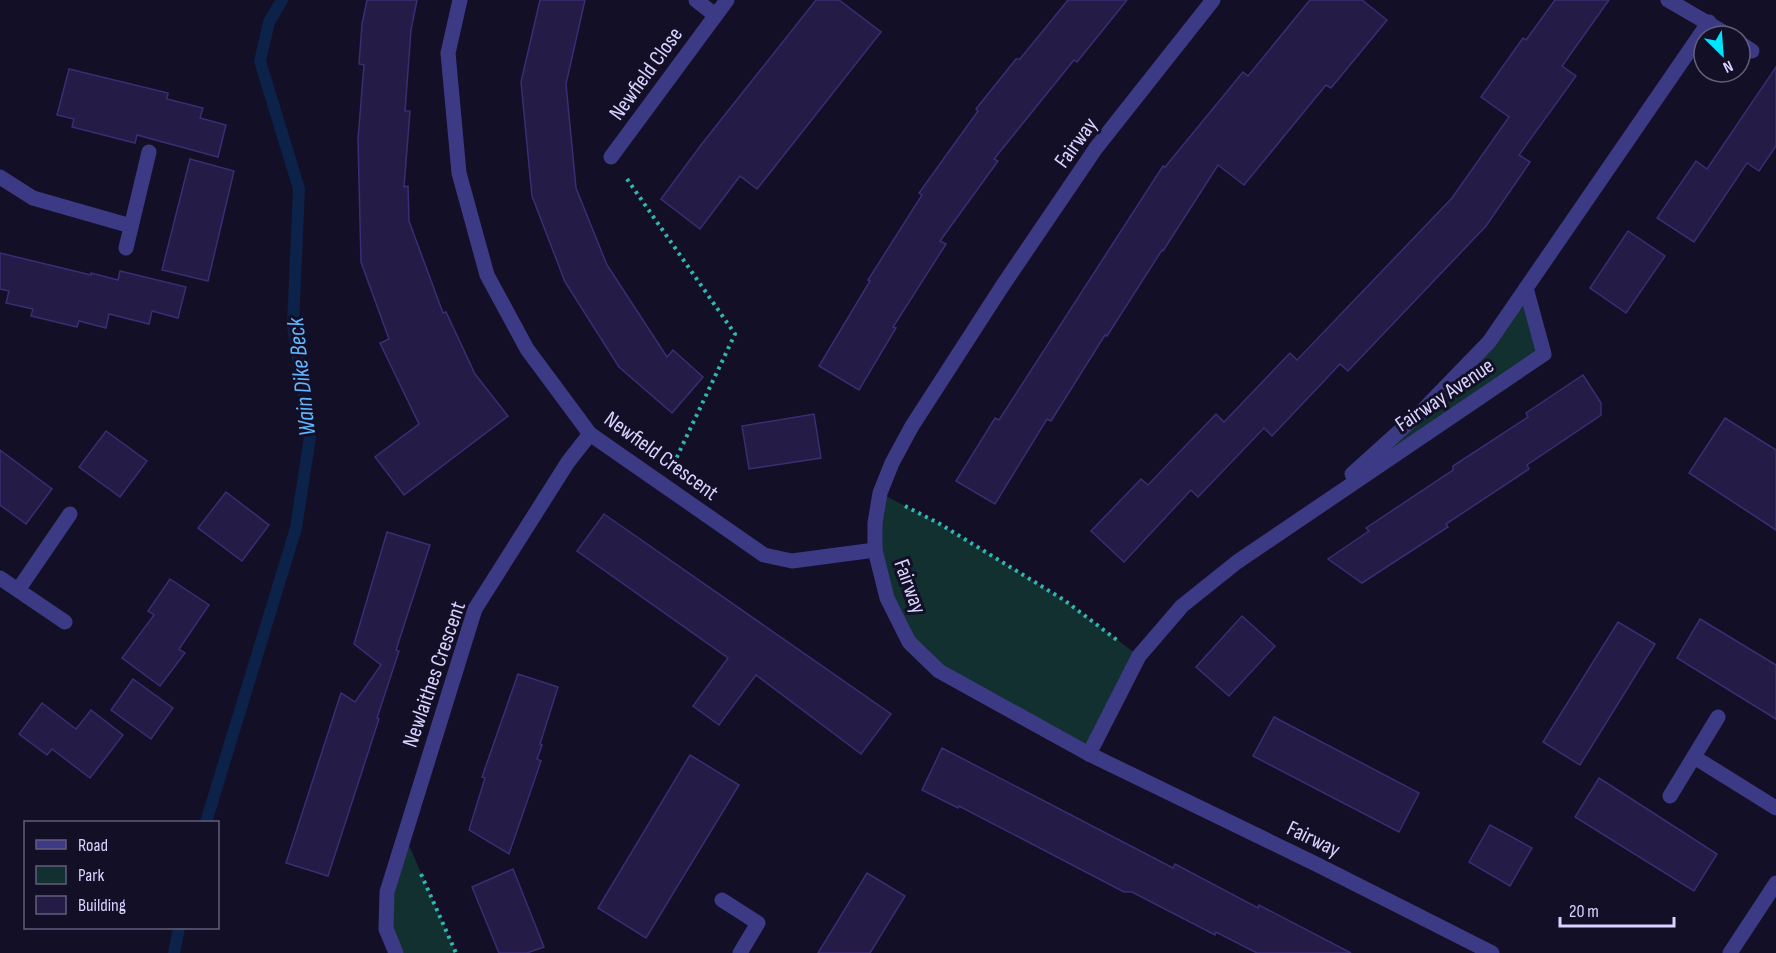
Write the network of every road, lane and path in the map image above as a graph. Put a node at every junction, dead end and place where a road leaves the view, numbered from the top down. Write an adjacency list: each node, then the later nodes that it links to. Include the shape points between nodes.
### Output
1 (460, 0): 15 (street, Newfield Crescent, via 448,53 459,173 487,275 527,350)
2 (696, 0): 6 (street)
3 (727, 0): 6 (street, Newfield Close)
4 (1213, 0): 17 (street, Fairway, via 1096,148 1003,285 912,426)
5 (1668, 0): 7 (street)
6 (715, 15): 10 (street, Newfield Close)
7 (1709, 22): 8 (street); 14 (street, Fairway Avenue)
8 (1712, 24)
9 (149, 152): 12 (street)
10 (611, 157): 16 (path, via 735,334)
11 (0, 177): 12 (street, via 33,198)
12 (131, 226): 13 (street)
13 (126, 248)
14 (1526, 288): 18 (street, Fairway Avenue, via 1489,342 1424,409); 18 (street, Fairway Avenue, via 1544,354)
15 (590, 434): 16 (street, Newfield Crescent); 30 (street, Newlaithes Crescent, via 568,462 475,609)
16 (664, 485): 20 (street, Newfield Crescent, via 764,555 792,561)
17 (880, 494): 20 (street, Fairway); 24 (path, via 940,524 1064,600)
18 (1312, 510): 24 (street, Fairway Avenue, via 1182,606)
19 (70, 514): 22 (street)
20 (875, 550): 26 (street, Fairway, via 887,598 909,642 939,671)
21 (0, 578): 22 (street)
22 (18, 590): 23 (street)
23 (65, 622)
24 (1139, 656): 26 (street, Fairway Avenue)
25 (1718, 717): 27 (street)
26 (1089, 754): 33 (street, Fairway)
27 (1694, 757): 28 (street); 29 (street)
28 (1670, 795)
29 (1776, 808)
30 (404, 834): 34 (street, Newlaithes Crescent, via 387,892 386,929); 35 (path)
31 (1776, 884): 37 (street)
32 (722, 900): 36 (street, via 758,923)
33 (1485, 950)
34 (396, 953)
35 (456, 953)
36 (740, 953)
37 (1730, 953)

